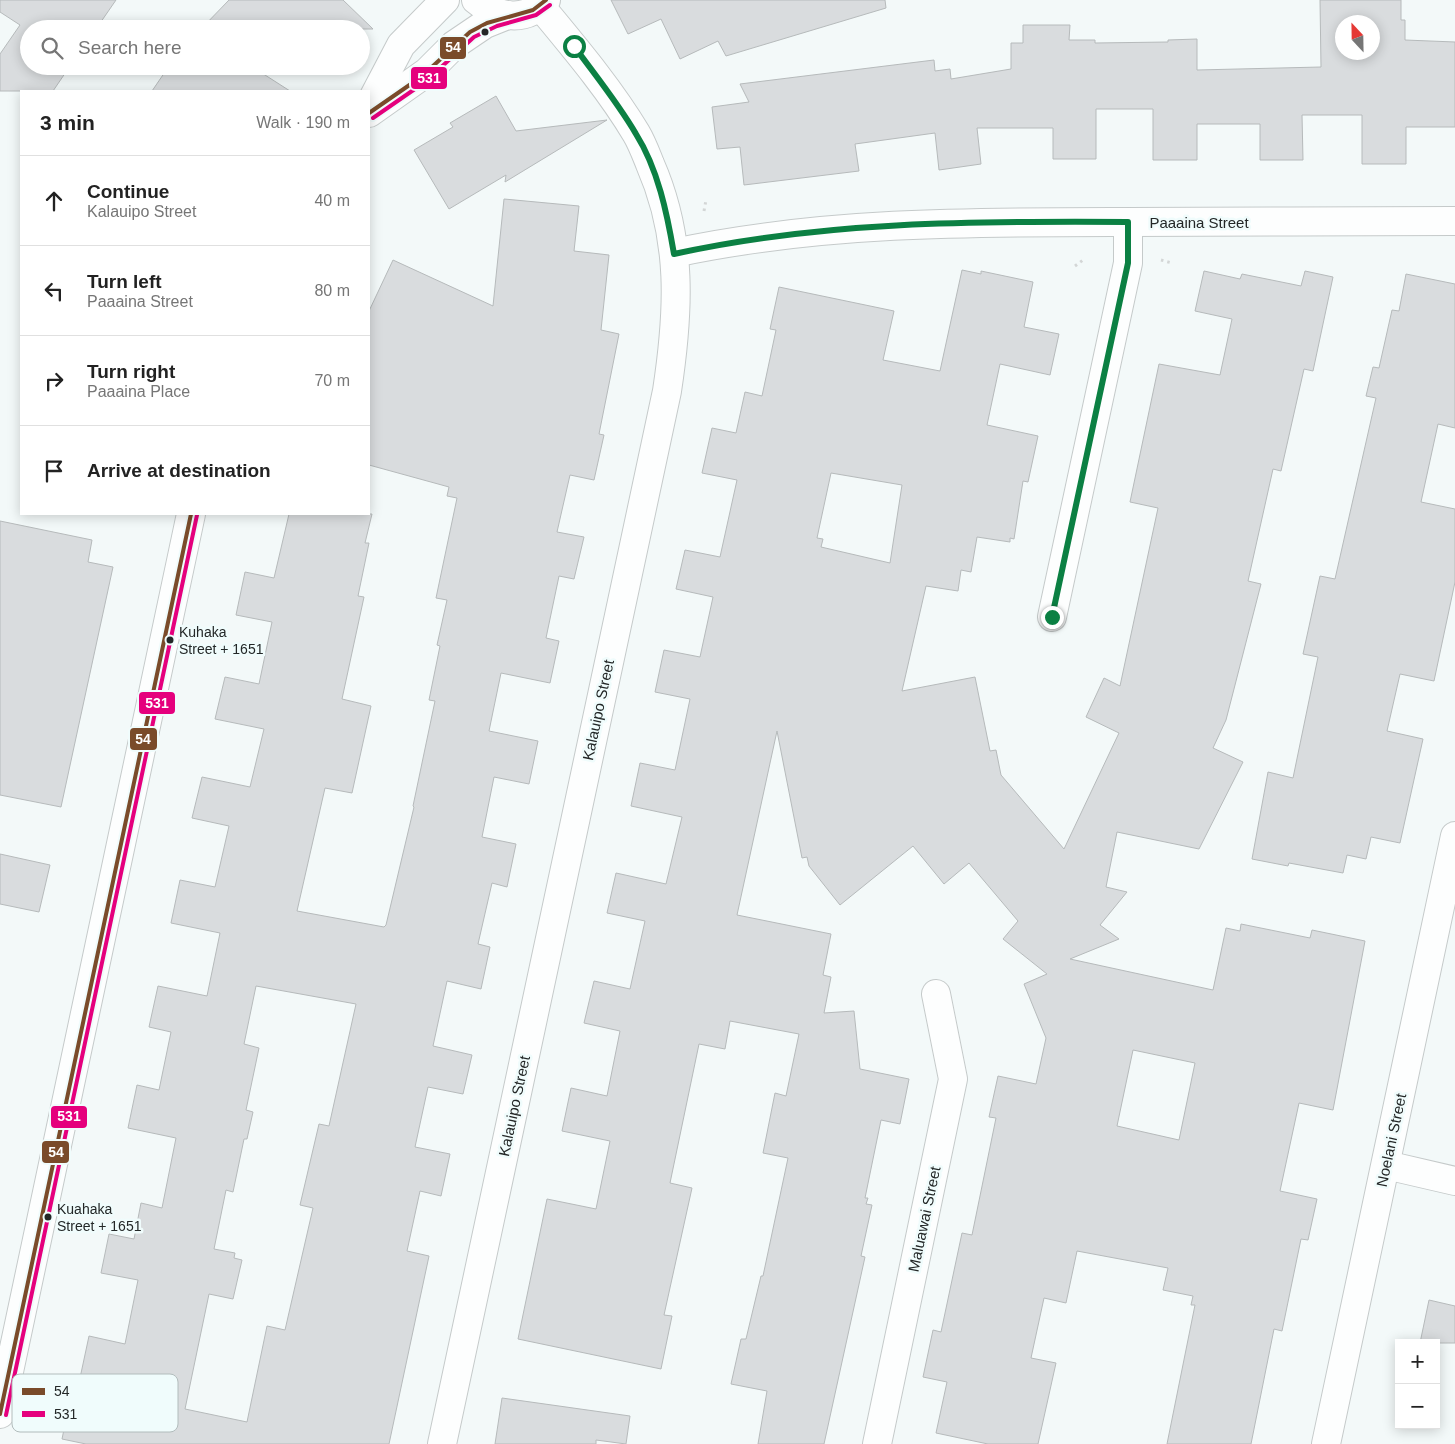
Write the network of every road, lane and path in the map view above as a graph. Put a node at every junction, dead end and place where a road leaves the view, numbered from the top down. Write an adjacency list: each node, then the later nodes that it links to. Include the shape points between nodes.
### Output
1 (445, 0): 5 (street, via 401,45)
2 (476, 0): 4 (street, via 488,10)
3 (544, 3): 4 (street, via 524,14); 11 (street, Kalauipo Street, via 637,135 656,177)
4 (506, 16): 6 (street, via 485,24 454,45 427,72)
5 (370, 104)
6 (370, 112)
7 (706, 200): 8 (path)
8 (704, 212)
9 (1455, 221): 10 (street, Paaaina Street)
10 (1128, 222): 11 (street, Paaaina Street, via 979,221 844,229 718,244); 17 (street, via 1128,263)
11 (674, 254): 23 (street, Kalauipo Street, via 675,334 667,391)
12 (1083, 260): 15 (path)
13 (1160, 260): 14 (path)
14 (1172, 263)
15 (1075, 266)
16 (191, 515): 22 (street)
17 (1052, 617)
18 (1455, 836): 20 (street, Noelani Street)
19 (936, 994): 24 (street, Maluawai Street, via 953,1079)
20 (1386, 1165): 21 (street); 25 (street, Noelani Street)
21 (1455, 1181)
22 (0, 1414)
23 (442, 1444)
24 (877, 1444)
25 (1326, 1444)

